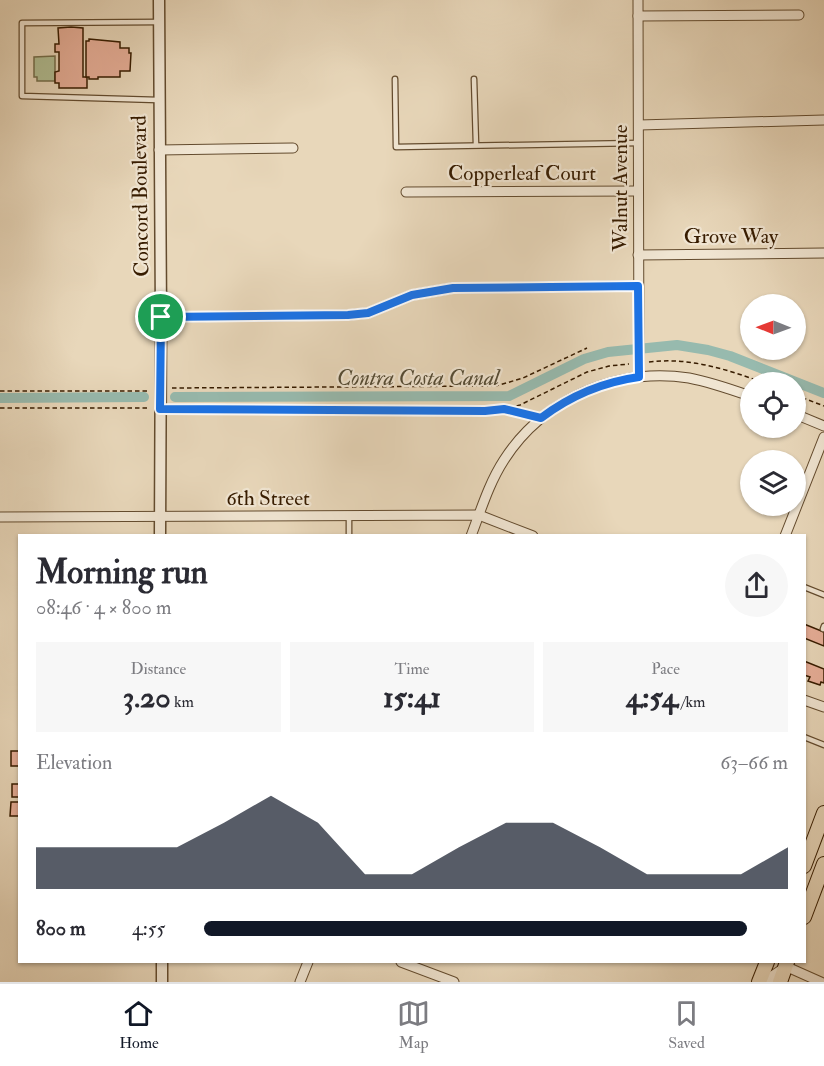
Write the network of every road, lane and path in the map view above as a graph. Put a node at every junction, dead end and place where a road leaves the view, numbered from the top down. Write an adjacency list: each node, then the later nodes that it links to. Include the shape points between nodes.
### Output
1 (159, 0): 5 (street, Concord Boulevard)
2 (638, 0): 4 (street, Walnut Avenue)
3 (799, 15): 4 (street)
4 (638, 16): 10 (street, Walnut Avenue)
5 (159, 22): 8 (street, Concord Boulevard); 8 (lane, via 22,23 22,96)
6 (395, 79): 12 (lane, via 396,147)
7 (474, 79): 12 (lane)
8 (159, 100): 14 (street, Concord Boulevard)
9 (824, 120): 10 (street)
10 (639, 125): 11 (street, Walnut Avenue)
11 (639, 143): 12 (lane); 15 (street, Walnut Avenue)
12 (476, 145)
13 (292, 148): 14 (street)
14 (159, 150): 20 (street, Concord Boulevard)
15 (638, 191): 16 (street, Copperleaf Court); 18 (street, Walnut Avenue)
16 (406, 192)
17 (824, 253): 18 (street, Grove Way)
18 (638, 255): 19 (street, Walnut Avenue)
19 (638, 286): 20 (street, via 453,288 412,295 368,313 348,315); 22 (street, Walnut Avenue)
20 (161, 317): 25 (street, Concord Boulevard)
21 (587, 348): 25 (path, via 523,378 496,386)
22 (638, 363): 23 (path, via 669,359 699,362); 24 (street, Walnut Avenue); 32 (path, via 588,372)
23 (740, 375)
24 (639, 377): 27 (street, via 689,378); 33 (street, via 577,395)
25 (160, 390): 26 (path); 31 (street, Concord Boulevard)
26 (0, 391)
27 (740, 393)
28 (806, 399): 29 (path)
29 (824, 406)
30 (0, 408): 31 (path)
31 (160, 409): 32 (path); 37 (street, Concord Boulevard)
32 (504, 409): 33 (path)
33 (541, 418): 39 (street, via 503,461)
34 (806, 419): 35 (street)
35 (824, 426)
36 (824, 437): 45 (street)
37 (160, 516): 38 (street, 6th Street); 40 (street, 6th Street); 41 (street, Concord Boulevard)
38 (349, 516): 39 (street, 6th Street); 42 (lane)
39 (479, 516): 43 (street); 44 (street, 6th Street)
40 (0, 517)
41 (160, 534)
42 (350, 534)
43 (472, 534)
44 (528, 534)
45 (786, 534)
46 (806, 588): 47 (lane)
47 (824, 595)
48 (806, 703): 49 (street)
49 (824, 707)
50 (806, 738): 51 (lane)
51 (824, 745)
52 (824, 813): 53 (main road)
53 (806, 857)
54 (824, 864): 55 (main road)
55 (806, 912)
56 (162, 963): 61 (street)
57 (308, 963): 62 (street)
58 (404, 963): 63 (street)
59 (767, 963): 64 (main road)
60 (786, 963): 65 (street); 66 (main road); 67 (street)
61 (162, 982)
62 (300, 982)
63 (454, 982)
64 (759, 982)
65 (770, 982)
66 (780, 982)
67 (821, 982)

